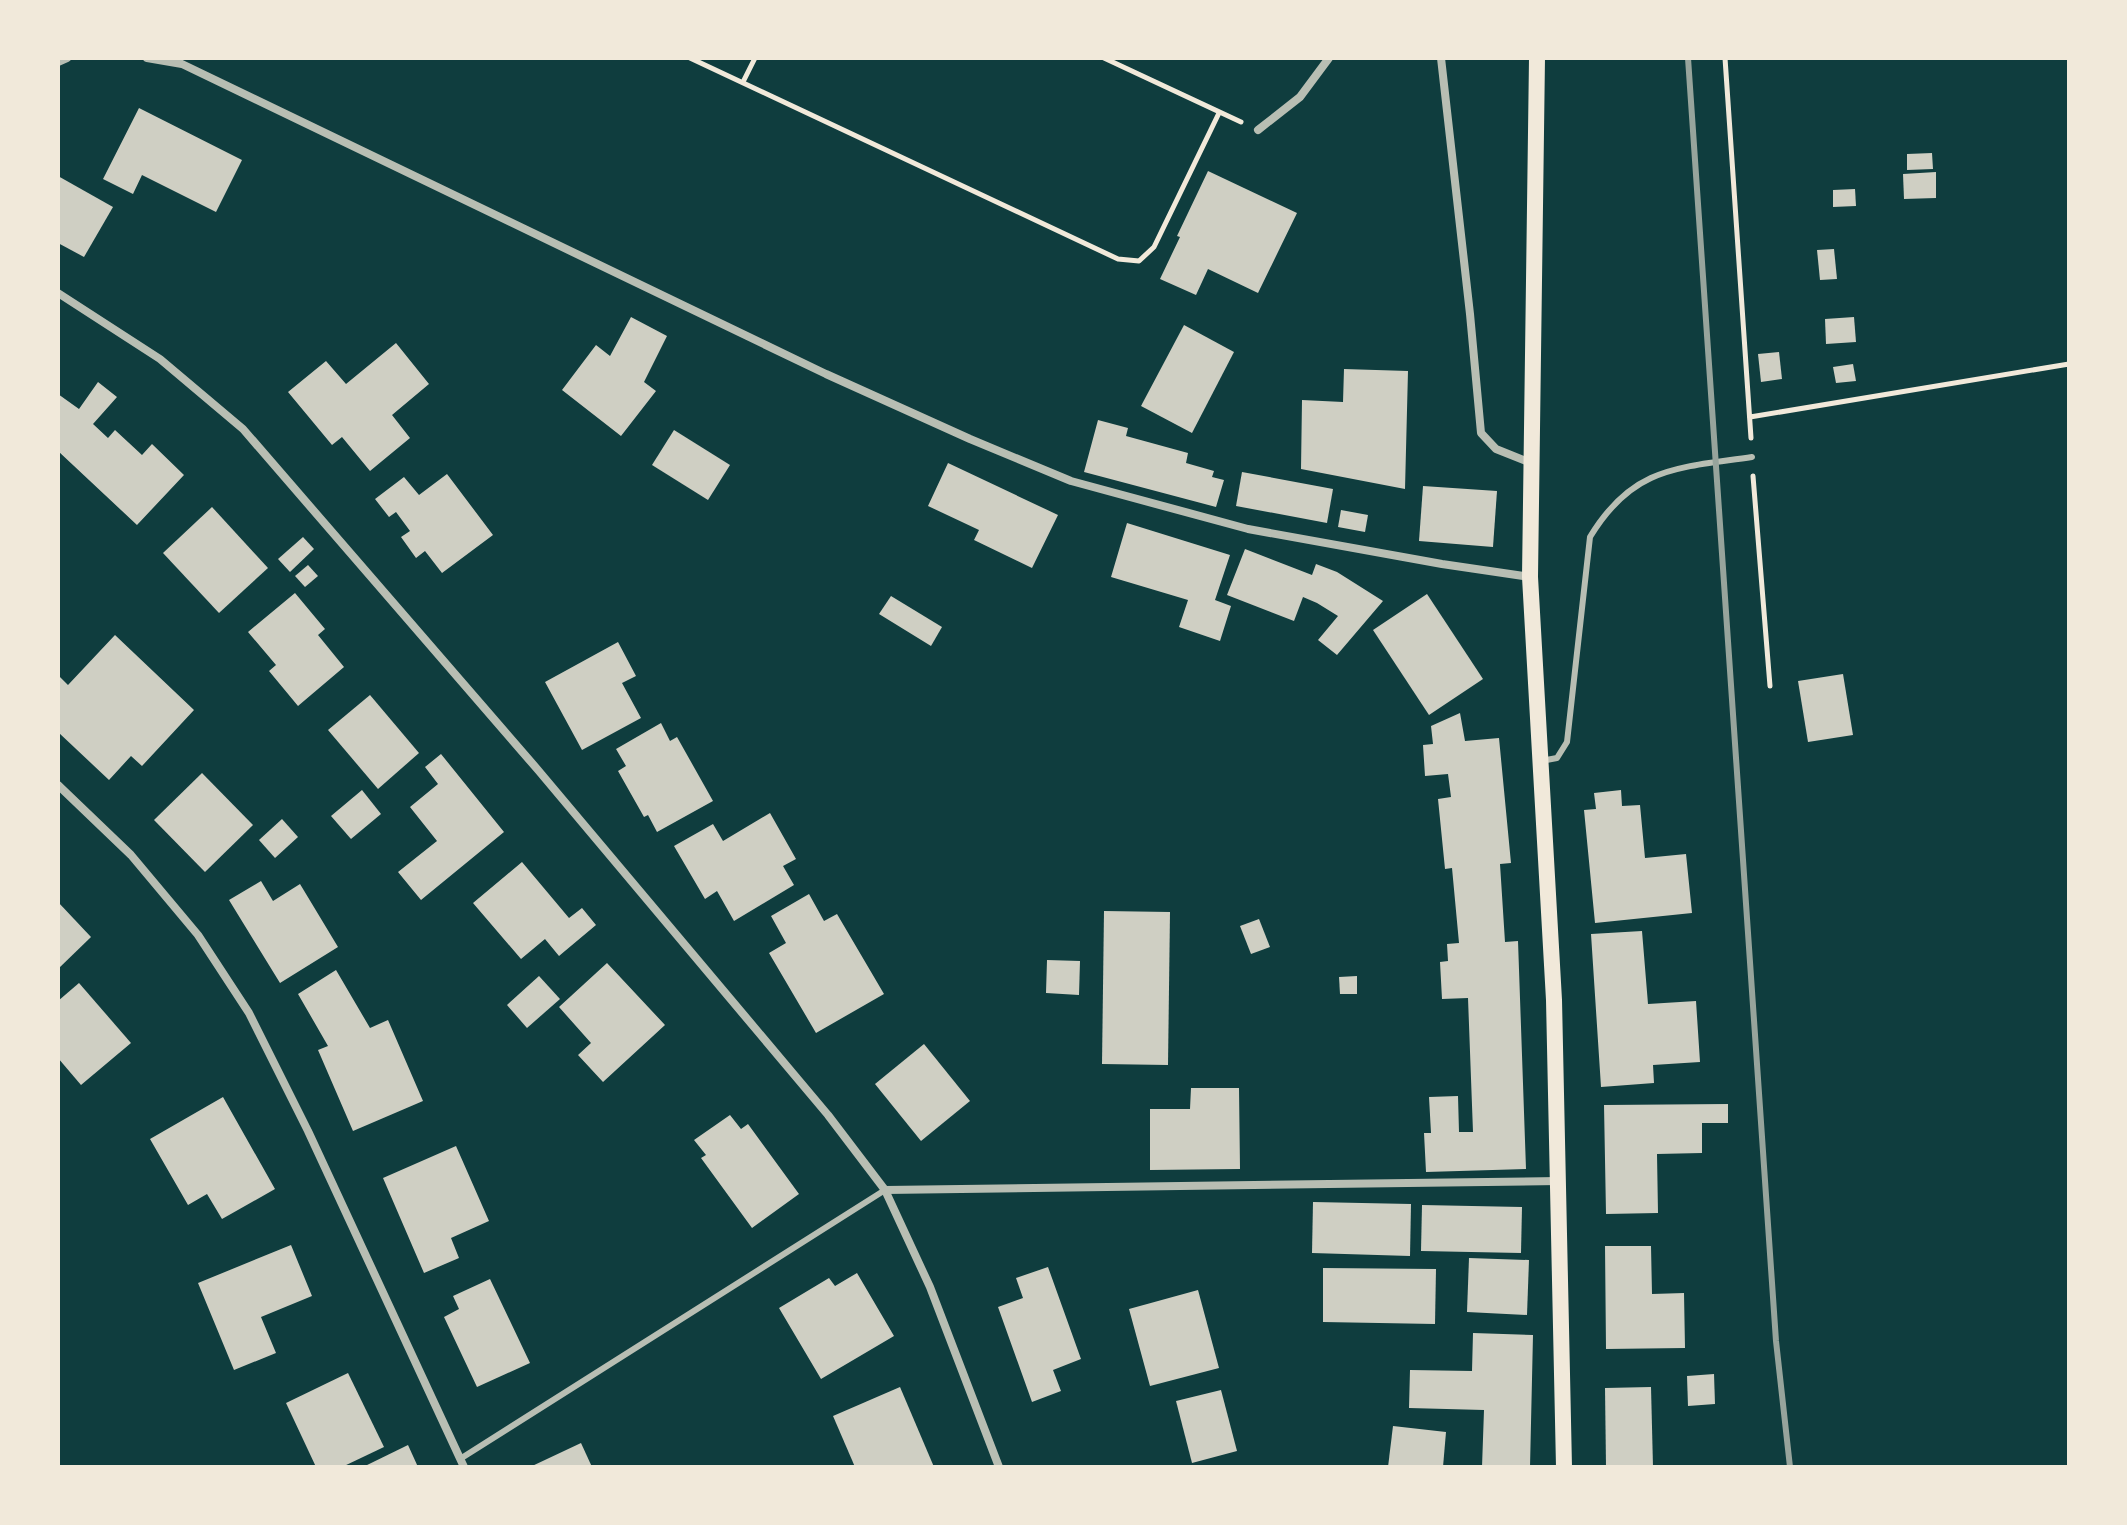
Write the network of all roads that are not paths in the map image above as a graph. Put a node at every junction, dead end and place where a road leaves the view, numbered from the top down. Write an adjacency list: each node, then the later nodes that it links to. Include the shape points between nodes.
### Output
1 (67, 58): 6 (street)
2 (147, 58): 11 (street, via 182,64 826,374 1071,481 1248,529)
3 (1329, 58): 7 (street, via 1300,97)
4 (1441, 58): 10 (street, via 1481,433 1496,449)
5 (1537, 58): 10 (main road)
6 (58, 62)
7 (1258, 130)
8 (58, 293): 15 (street, via 160,359 243,429 538,770)
9 (1752, 457): 12 (lane, via 1672,469 1640,482 1602,518 1590,537 1567,742 1557,758)
10 (1532, 463): 11 (main road)
11 (1530, 577): 12 (main road)
12 (1540, 761): 14 (main road)
13 (58, 785): 16 (street, via 131,855 198,935 249,1013)
14 (1559, 1181): 15 (street); 18 (main road)
15 (885, 1190): 16 (lane); 17 (street, via 930,1287)
16 (462, 1463)
17 (999, 1467)
18 (1564, 1467)

